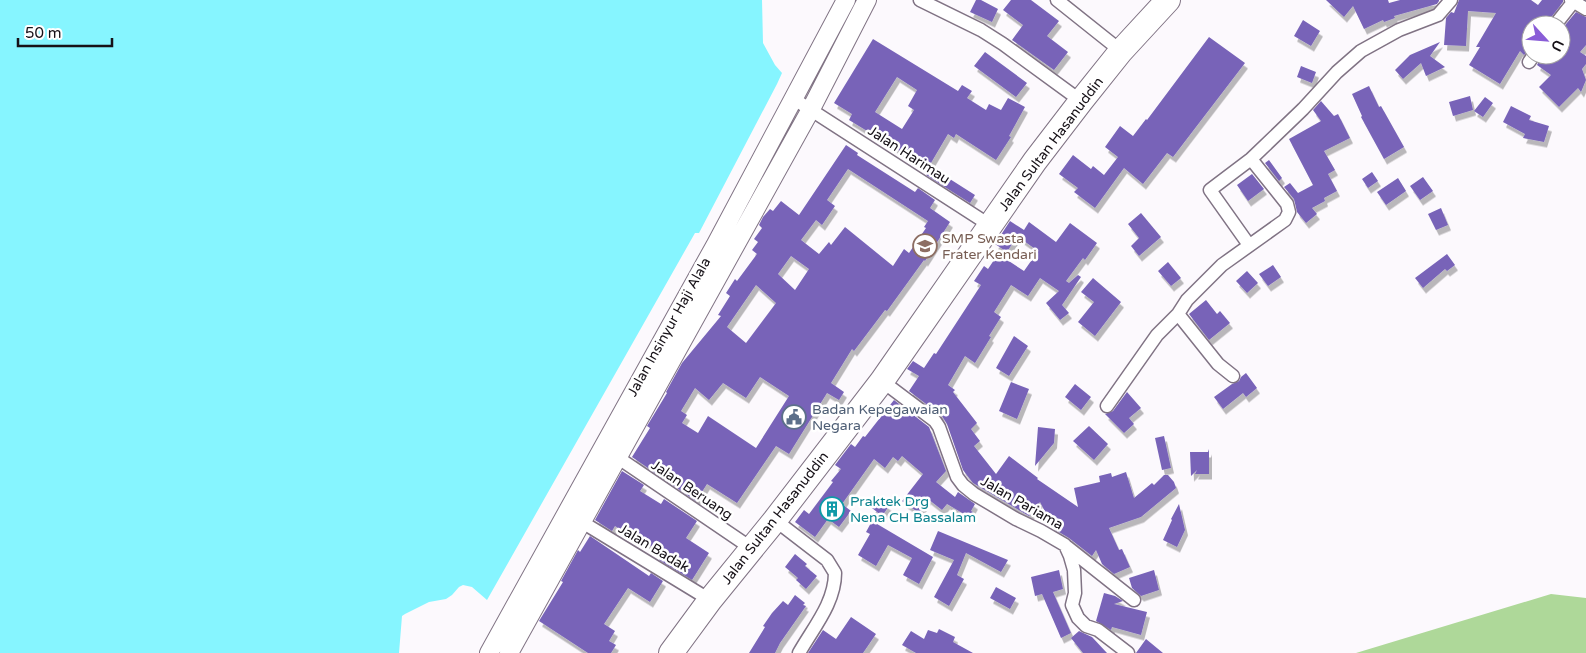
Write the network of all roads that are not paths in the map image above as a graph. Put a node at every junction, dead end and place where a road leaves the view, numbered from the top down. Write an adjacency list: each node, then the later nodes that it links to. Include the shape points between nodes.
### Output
1 (846, 0): 11 (main road, Jalan Insinyur Haji Alala)
2 (867, 0): 13 (main road, Jalan Insinyur Haji Alala)
3 (920, 0): 12 (street, via 996,39)
4 (1057, 0): 10 (street)
5 (1168, 0): 10 (highway, Jalan Sultan Hasanuddin)
6 (1451, 0): 14 (street, via 1438,15 1399,30 1361,51)
7 (1573, 1): 8 (street); 9 (street)
8 (1586, 8)
9 (1562, 15)
10 (1121, 51): 12 (highway, Jalan Sultan Hasanuddin)
11 (794, 100): 13 (street, Jalan Harimau); 28 (main road, Jalan Insinyur Haji Alala)
12 (1081, 101): 15 (highway, Jalan Sultan Hasanuddin)
13 (811, 109): 15 (street, Jalan Harimau); 21 (main road, Jalan Insinyur Haji Alala)
14 (1251, 159): 16 (street, via 1289,212 1285,220); 16 (street, via 1210,190)
15 (991, 226): 19 (highway, Jalan Sultan Hasanuddin)
16 (1249, 246): 17 (street, via 1222,265 1187,300)
17 (1178, 314): 18 (street, via 1218,364); 20 (street, via 1157,336)
18 (1233, 376)
19 (882, 380): 22 (highway, Jalan Sultan Hasanuddin); 24 (street, Jalan Pariama, via 939,427 962,485)
20 (1107, 406)
21 (617, 458): 23 (main road, Jalan Insinyur Haji Alala); 25 (street, Jalan Beruang)
22 (775, 520): 25 (highway, Jalan Sultan Hasanuddin); 31 (street, via 827,560 836,572 830,600)
23 (582, 522): 26 (street, Jalan Badak); 29 (main road, Jalan Insinyur Haji Alala)
24 (1065, 545): 27 (street); 32 (street, Jalan Pariama, via 1074,570 1076,584 1072,605 1078,618)
25 (752, 548): 26 (highway, Jalan Sultan Hasanuddin)
26 (710, 600): 30 (highway, Jalan Sultan Hasanuddin)
27 (1134, 600)
28 (489, 653)
29 (509, 653)
30 (671, 653)
31 (799, 653)
32 (1128, 653)

